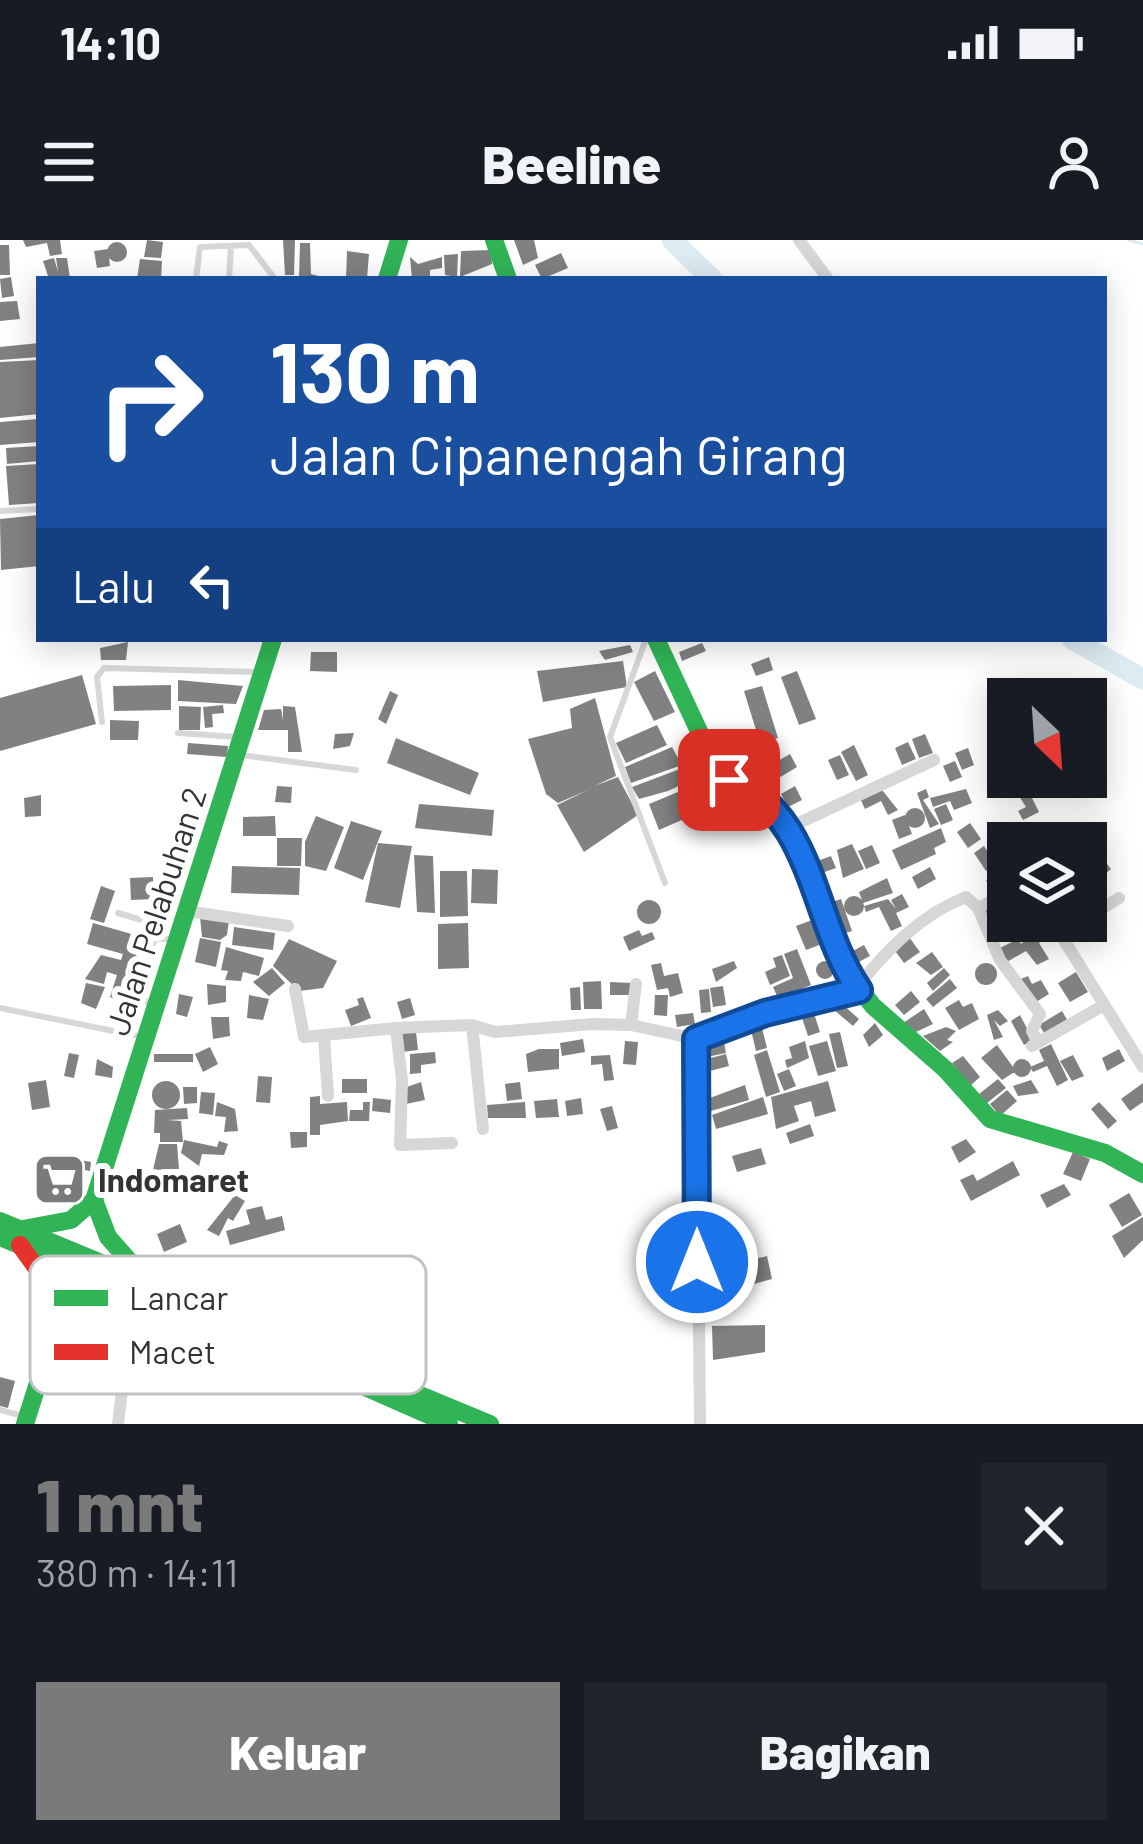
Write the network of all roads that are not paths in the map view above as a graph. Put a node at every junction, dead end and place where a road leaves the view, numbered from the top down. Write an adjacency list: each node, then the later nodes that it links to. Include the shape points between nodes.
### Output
1 (398, 240): 8 (main road)
2 (494, 240): 9 (main road)
3 (799, 240): 10 (street)
4 (231, 246): 5 (lane, via 200,247); 6 (lane); 7 (lane, via 256,250)
5 (196, 276)
6 (229, 276)
7 (273, 276)
8 (388, 276)
9 (507, 276)
10 (826, 276)
11 (36, 509): 12 (lane)
12 (0, 511)
13 (272, 642): 16 (main road, Jalan Pelabuhan 2)
14 (645, 642): 23 (lane, via 610,736)
15 (657, 642): 22 (main road, via 717,770 761,794)
16 (262, 672): 17 (lane, via 104,668 97,677); 19 (main road, Jalan Pelabuhan 2)
17 (102, 722)
18 (178, 733): 19 (lane)
19 (239, 746): 21 (lane); 28 (main road, Jalan Pelabuhan 2)
20 (934, 760): 22 (street)
21 (356, 770)
22 (788, 828): 35 (main road, via 840,963)
23 (665, 883)
24 (1119, 898): 26 (street)
25 (987, 903): 27 (street)
26 (1107, 906)
27 (977, 908): 35 (street, via 966,897 934,913); 37 (street, via 1000,960 1040,1014 1035,1045)
28 (186, 911): 30 (street); 32 (main road, Jalan Pelabuhan 2)
29 (118, 913): 31 (lane, via 145,921)
30 (288, 926)
31 (154, 939): 32 (lane); 38 (lane, via 134,994)
32 (177, 941): 38 (main road, Jalan Pelabuhan 2)
33 (1065, 942): 37 (street)
34 (636, 984): 40 (street)
35 (858, 988): 45 (street); 50 (main road, via 989,1119 1105,1153)
36 (295, 989): 43 (street, via 304,1036)
37 (1104, 1005): 46 (street)
38 (156, 1007): 44 (main road, Jalan Pelabuhan 2)
39 (0, 1008): 44 (lane)
40 (631, 1024): 41 (street, via 495,1032); 45 (street)
41 (472, 1025): 42 (street); 48 (street)
42 (396, 1028): 43 (street); 49 (street, via 400,1145)
43 (324, 1036): 47 (street)
44 (146, 1038): 51 (main road, Jalan Pelabuhan 2)
45 (696, 1039): 64 (street)
46 (1143, 1066)
47 (328, 1096)
48 (483, 1129)
49 (452, 1143)
50 (1143, 1174)
51 (94, 1200): 52 (main road, via 71,1220); 54 (main road)
52 (10, 1231): 53 (main road); 55 (main road)
53 (70, 1256)
54 (121, 1256)
55 (30, 1259)
56 (122, 1394): 61 (street)
57 (401, 1394): 58 (main road)
58 (411, 1398): 62 (main road); 63 (main road)
59 (0, 1410): 60 (lane)
60 (26, 1420)
61 (118, 1424)
62 (449, 1424)
63 (490, 1424)
64 (700, 1424)

